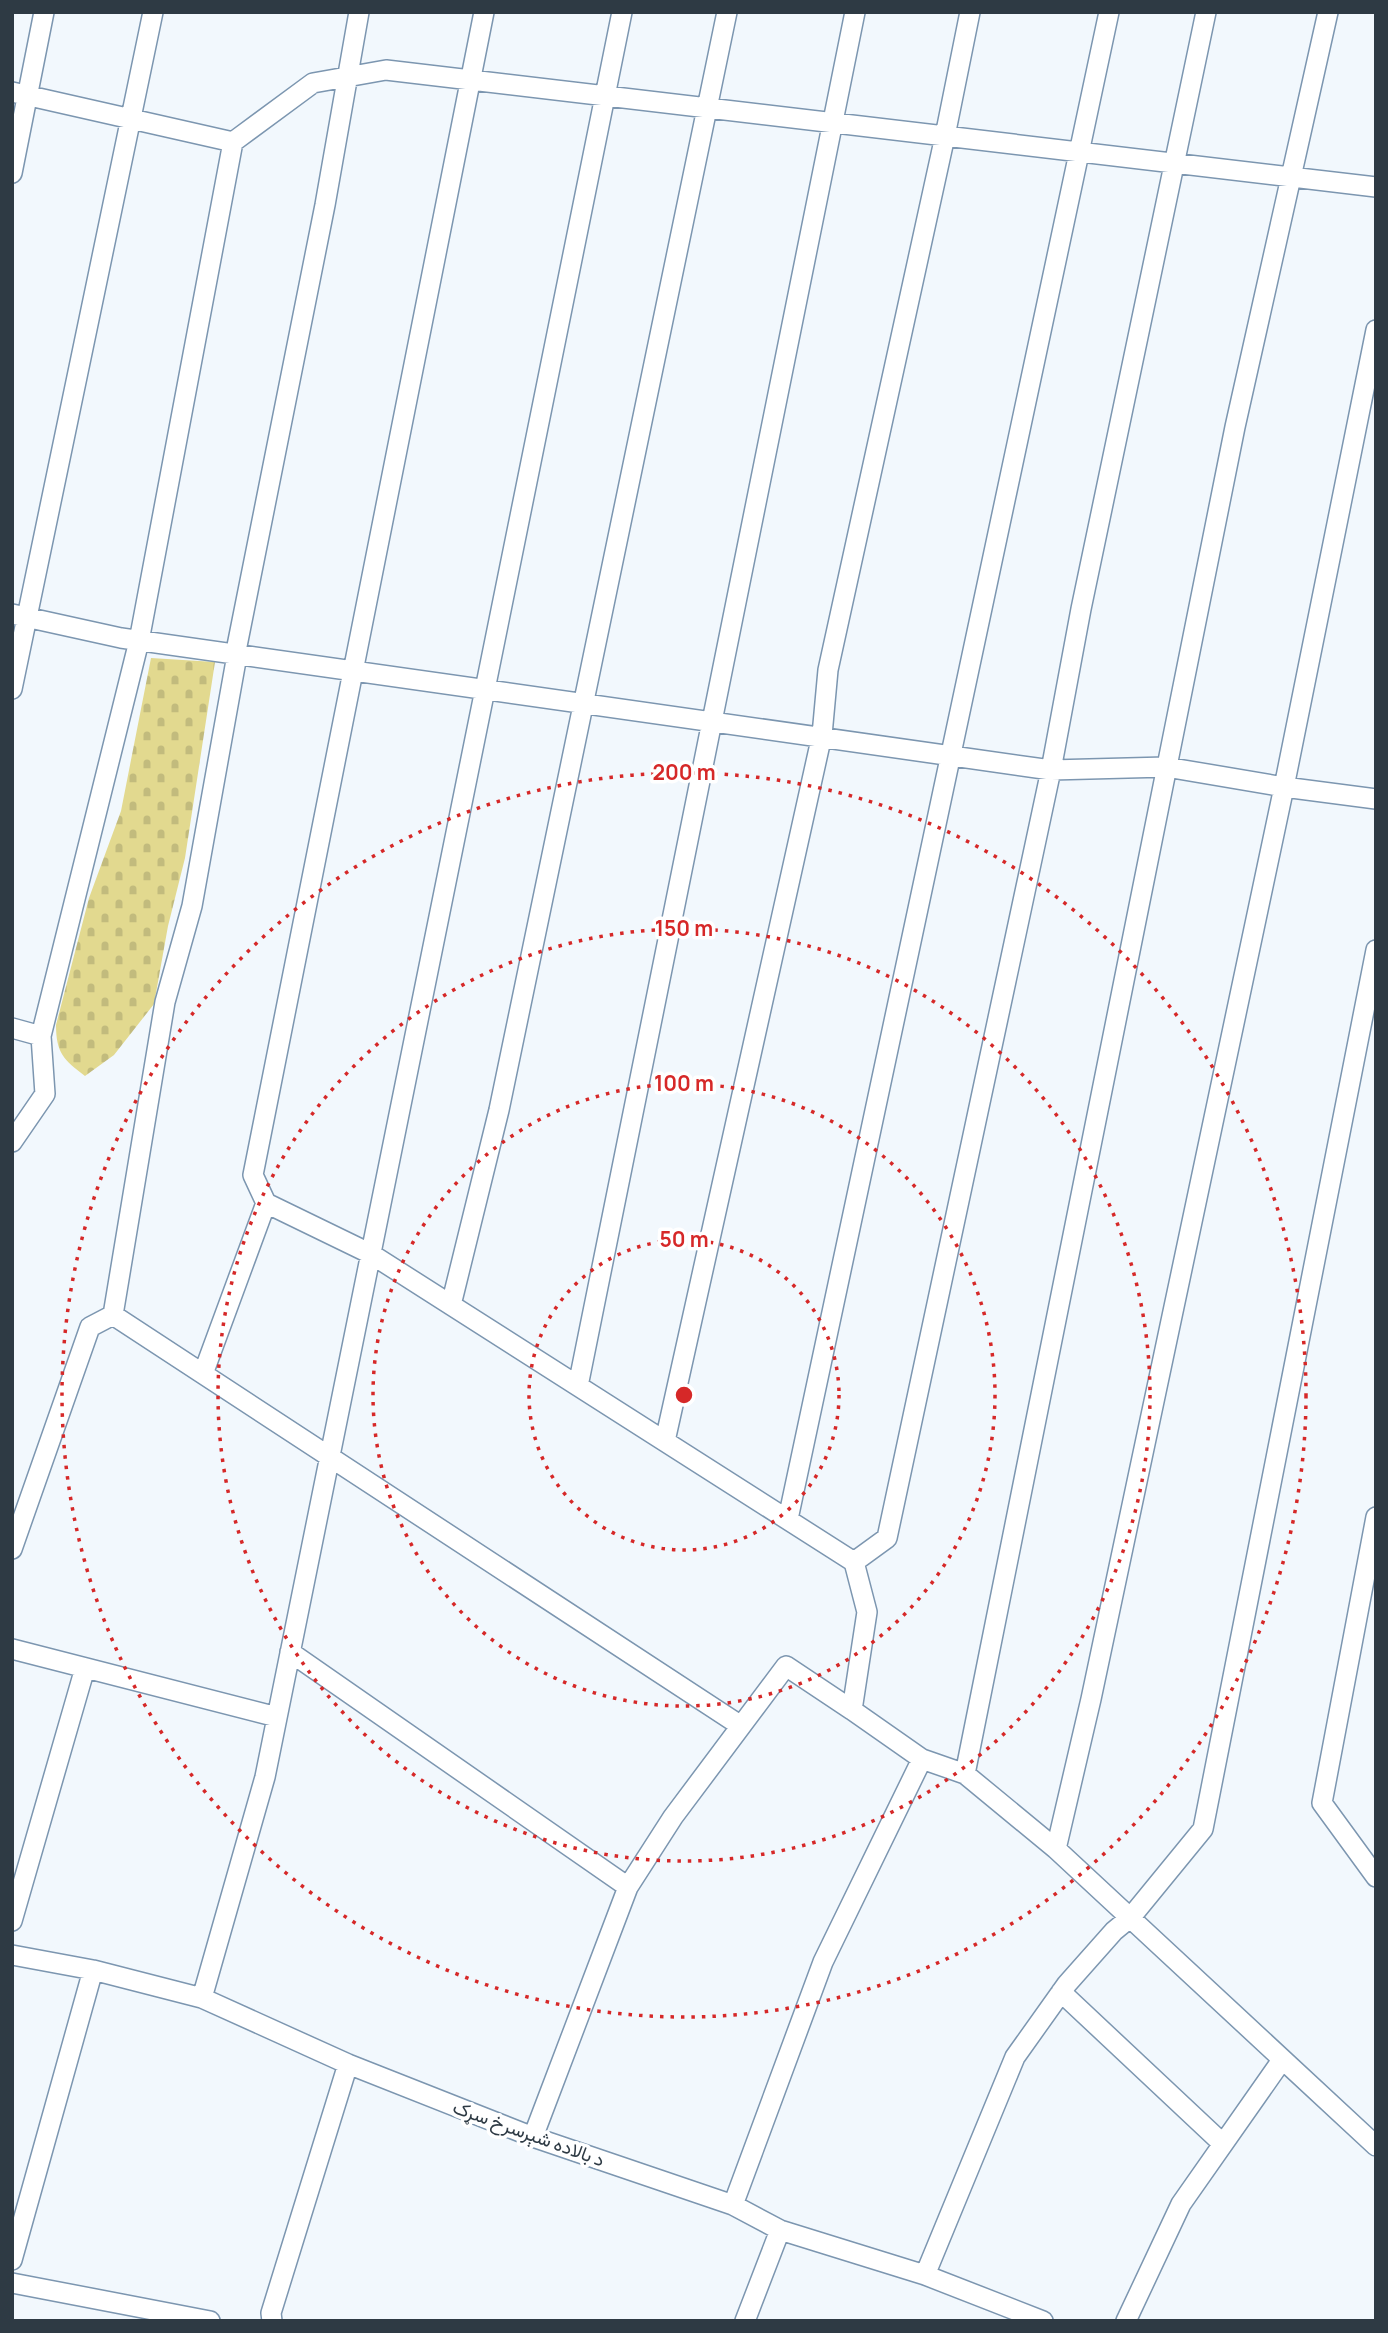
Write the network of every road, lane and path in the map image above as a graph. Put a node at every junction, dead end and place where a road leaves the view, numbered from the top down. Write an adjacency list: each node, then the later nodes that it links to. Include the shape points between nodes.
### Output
1 (44, 12): 14 (street)
2 (153, 12): 17 (street)
3 (359, 12): 12 (street)
4 (484, 12): 13 (street)
5 (622, 12): 15 (street)
6 (727, 12): 16 (street)
7 (855, 12): 18 (street)
8 (970, 12): 19 (street)
9 (1109, 12): 21 (street)
10 (1206, 12): 22 (street)
11 (1328, 12): 24 (street)
12 (346, 77): 13 (street, via 386,70); 20 (street, via 313,83); 29 (street, via 326,205)
13 (471, 80): 15 (street); 30 (street)
14 (20, 94): 17 (street); 23 (street)
15 (605, 96): 16 (street); 32 (street)
16 (707, 108): 18 (street); 33 (street)
17 (131, 119): 20 (street); 27 (street)
18 (832, 123): 19 (street); 34 (street)
19 (945, 136): 21 (street); 35 (street, via 828,670)
20 (233, 142): 28 (street)
21 (1079, 152): 22 (street); 36 (street)
22 (1175, 164): 24 (street); 38 (street)
23 (12, 173)
24 (1293, 178): 25 (street); 37 (street, via 1235,426)
25 (1376, 187)
26 (1376, 330): 39 (street)
27 (20, 616): 28 (street); 31 (street)
28 (139, 640): 29 (street); 43 (street)
29 (236, 654): 30 (street); 48 (street, via 191,906 165,1002)
30 (354, 671): 32 (street); 45 (street, via 253,1175)
31 (12, 689)
32 (485, 690): 33 (street); 46 (street)
33 (585, 704): 34 (street); 47 (street, via 499,1110)
34 (712, 722): 35 (street); 50 (street)
35 (822, 736): 36 (street); 51 (street)
36 (950, 756): 38 (street); 54 (street)
37 (1166, 767): 38 (street); 39 (street); 65 (street)
38 (1051, 769): 56 (street, via 887,1538)
39 (1284, 788): 40 (street); 66 (street)
40 (1376, 799)
41 (1376, 950): 69 (street, via 1203,1829)
42 (12, 1028): 43 (street)
43 (41, 1036): 44 (street, via 45,1094)
44 (12, 1143)
45 (266, 1203): 46 (street); 49 (street)
46 (371, 1254): 47 (street); 52 (street)
47 (450, 1305): 50 (street)
48 (113, 1315): 49 (street); 55 (street, via 90,1327)
49 (203, 1374): 52 (street)
50 (578, 1386): 51 (street)
51 (665, 1441): 54 (street)
52 (329, 1457): 59 (street); 63 (street)
53 (1376, 1517): 57 (street)
54 (788, 1520): 56 (street)
55 (12, 1549)
56 (854, 1562): 61 (street, via 867,1612)
57 (1369, 1593): 67 (street, via 1322,1803)
58 (12, 1649): 60 (street)
59 (290, 1653): 62 (street); 68 (street)
60 (85, 1668): 62 (street); 70 (street)
61 (852, 1710): 63 (street, via 786,1667); 64 (street)
62 (277, 1717): 74 (street, via 265,1777)
63 (741, 1726): 68 (street)
64 (922, 1759): 65 (street); 80 (street, via 822,1962)
65 (965, 1774): 66 (street)
66 (1056, 1849): 69 (street)
67 (1374, 1872)
68 (628, 1887): 77 (street)
69 (1131, 1917): 73 (street); 75 (street)
70 (12, 1922)
71 (12, 1955): 72 (street, د بالاده شېرسرخ سړک)
72 (93, 1970): 74 (street, د بالاده شېرسرخ سړک); 82 (street)
73 (1061, 1992): 78 (street); 83 (street, via 1015,2057)
74 (202, 1998): 76 (street, د بالاده شېرسرخ سړک)
75 (1282, 2060): 78 (street); 79 (street)
76 (348, 2064): 77 (street, د بالاده شېرسرخ سړک); 86 (street)
77 (533, 2137): 80 (street, د بالاده شېرسرخ سړک)
78 (1223, 2144): 89 (street, via 1181,2204)
79 (1376, 2146)
80 (733, 2205): 81 (street, د بالاده شېرسرخ سړک)
81 (780, 2230): 83 (street, د بالاده شېرسرخ سړک); 87 (street)
82 (12, 2260)
83 (925, 2276): 88 (street, د بالاده شېرسرخ سړک)
84 (12, 2283): 85 (street)
85 (210, 2321)
86 (272, 2321)
87 (745, 2321)
88 (1043, 2321)
89 (1126, 2321)

